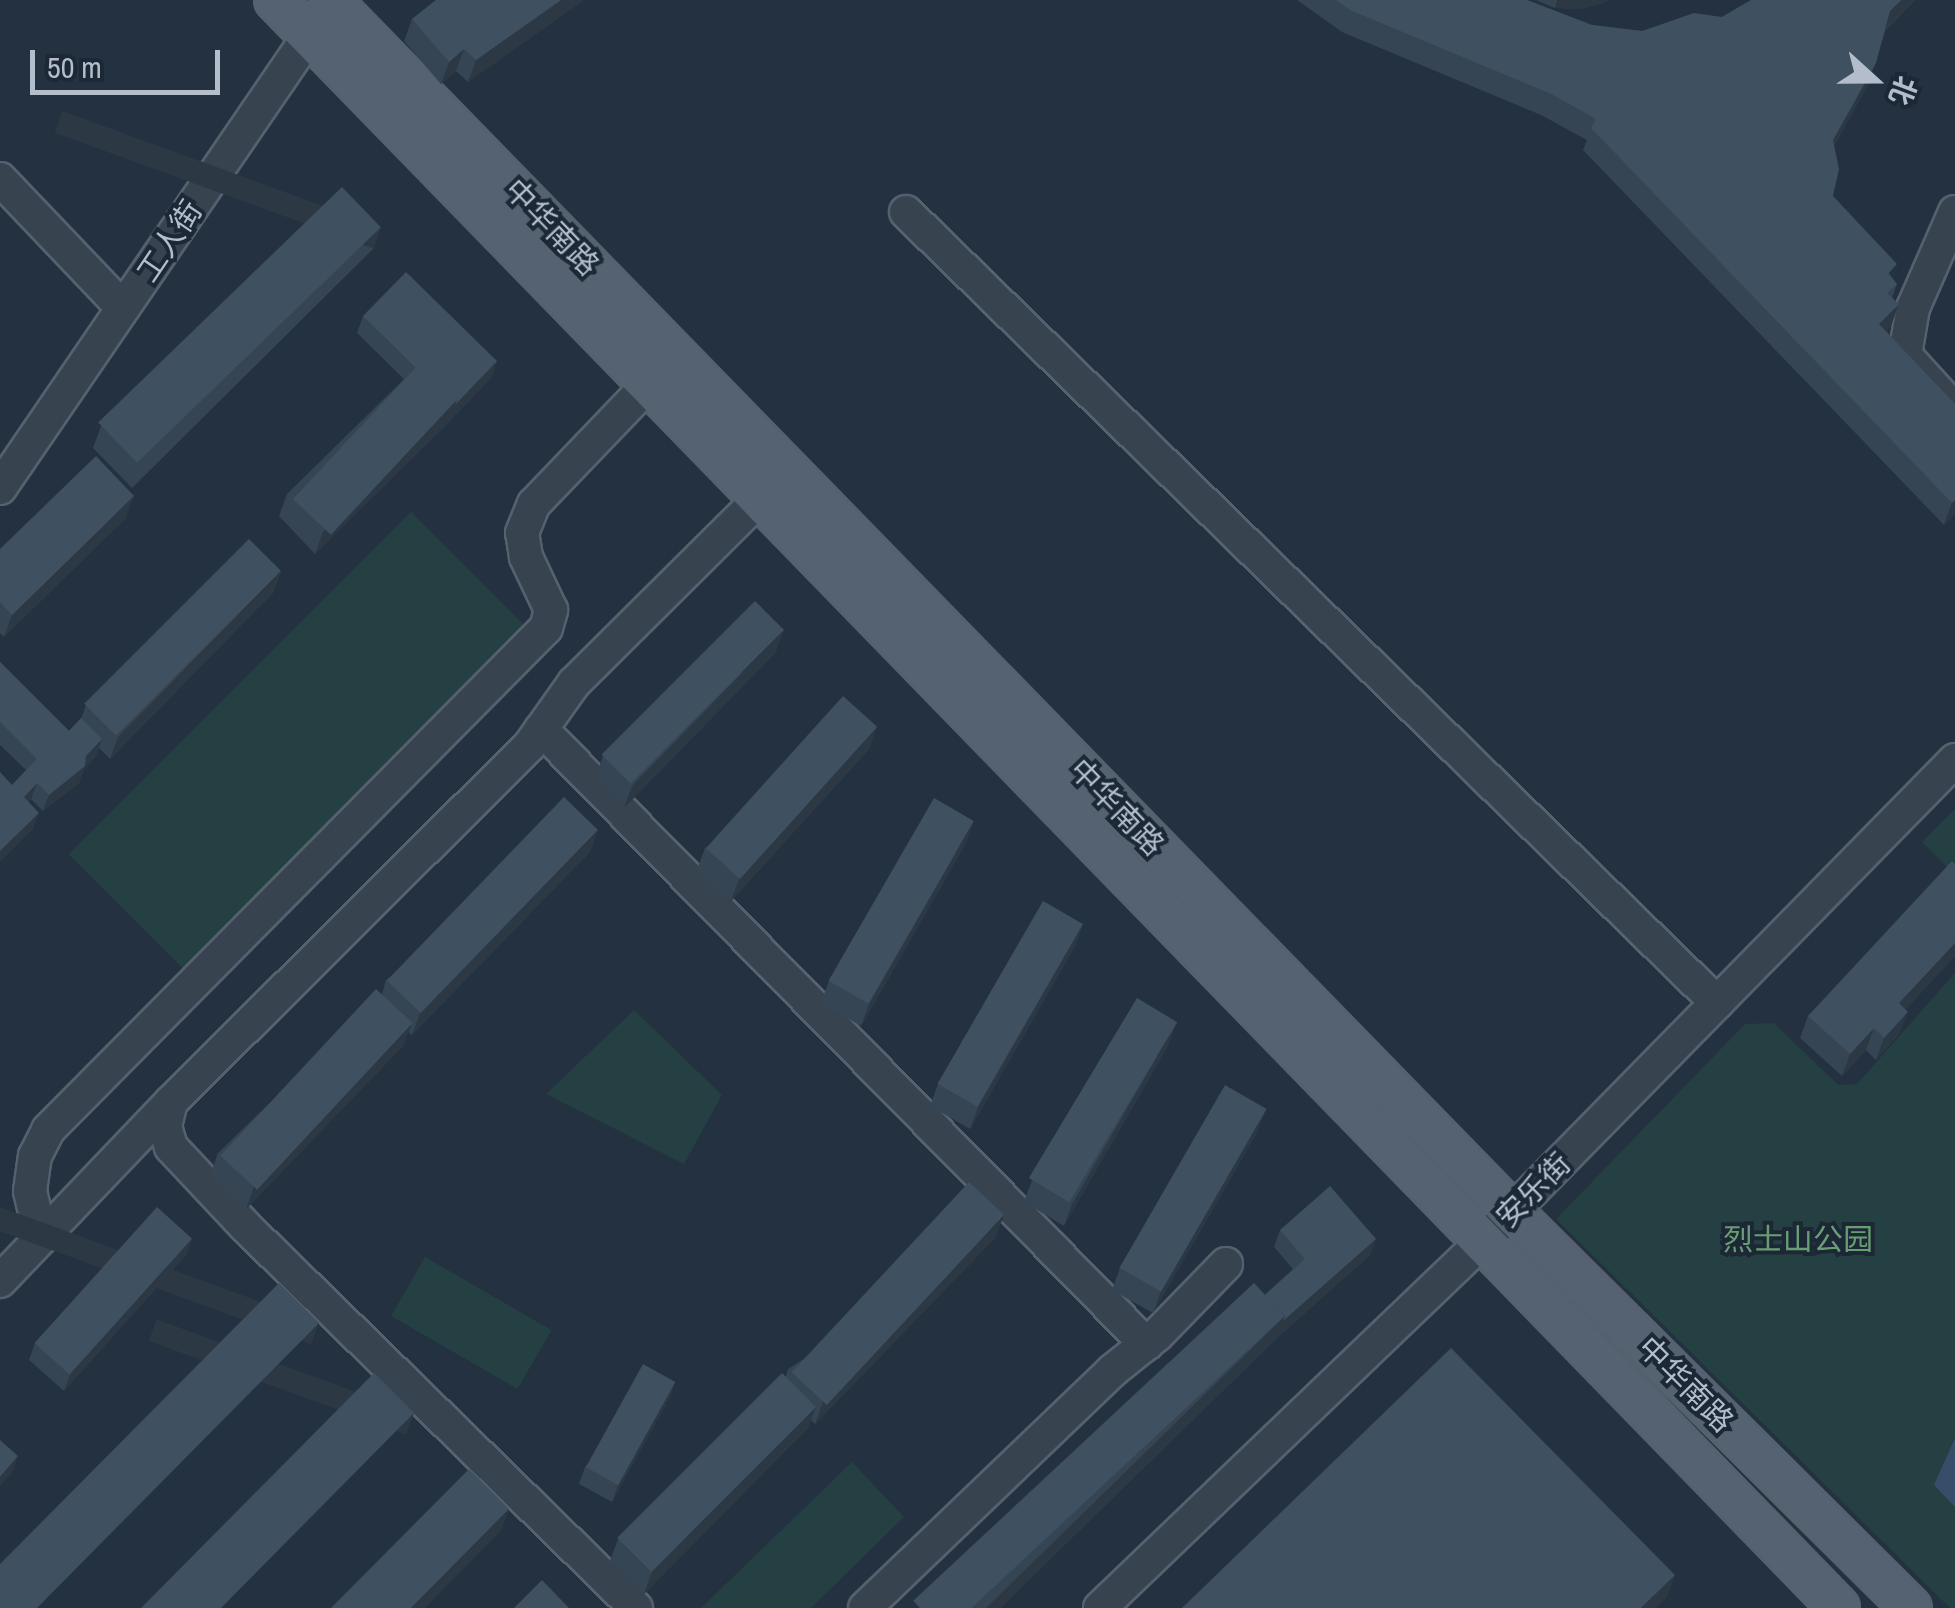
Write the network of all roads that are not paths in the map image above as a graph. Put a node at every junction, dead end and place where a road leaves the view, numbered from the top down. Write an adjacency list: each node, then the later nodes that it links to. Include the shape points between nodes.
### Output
1 (275, 0): 3 (main road, 中华南路)
2 (338, 2): 3 (street, 工人街); 18 (main road, 中华南路)
3 (309, 36): 7 (street, 工人街); 8 (main road, 中华南路)
4 (0, 179): 7 (street)
5 (906, 212): 14 (street)
6 (1955, 212): 9 (street, via 1913,308 1905,354)
7 (124, 308): 10 (street, 工人街)
8 (649, 384): 11 (main road, 中华南路); 19 (street, via 534,504 522,533 526,558 552,610 546,628 48,1130 34,1156 30,1192)
9 (1955, 410)
10 (0, 488)
11 (760, 498): 12 (street, via 574,682); 20 (main road, 中华南路)
12 (541, 729): 15 (street); 23 (street)
13 (1955, 760): 14 (street, 安乐街)
14 (1717, 1003): 18 (street, 安乐街)
15 (171, 1102): 16 (street, via 165,1126); 17 (street)
16 (171, 1147): 17 (street); 24 (street)
17 (124, 1152): 19 (street)
18 (1512, 1212): 20 (street, 安乐街); 28 (main road, 中华南路)
19 (41, 1238): 22 (street)
20 (1483, 1241): 26 (street, 安乐街); 27 (main road, 中华南路)
21 (1226, 1264): 23 (street)
22 (0, 1281)
23 (1146, 1344): 25 (street)
24 (636, 1608)
25 (865, 1608)
26 (1100, 1608)
27 (1840, 1608)
28 (1911, 1608)

